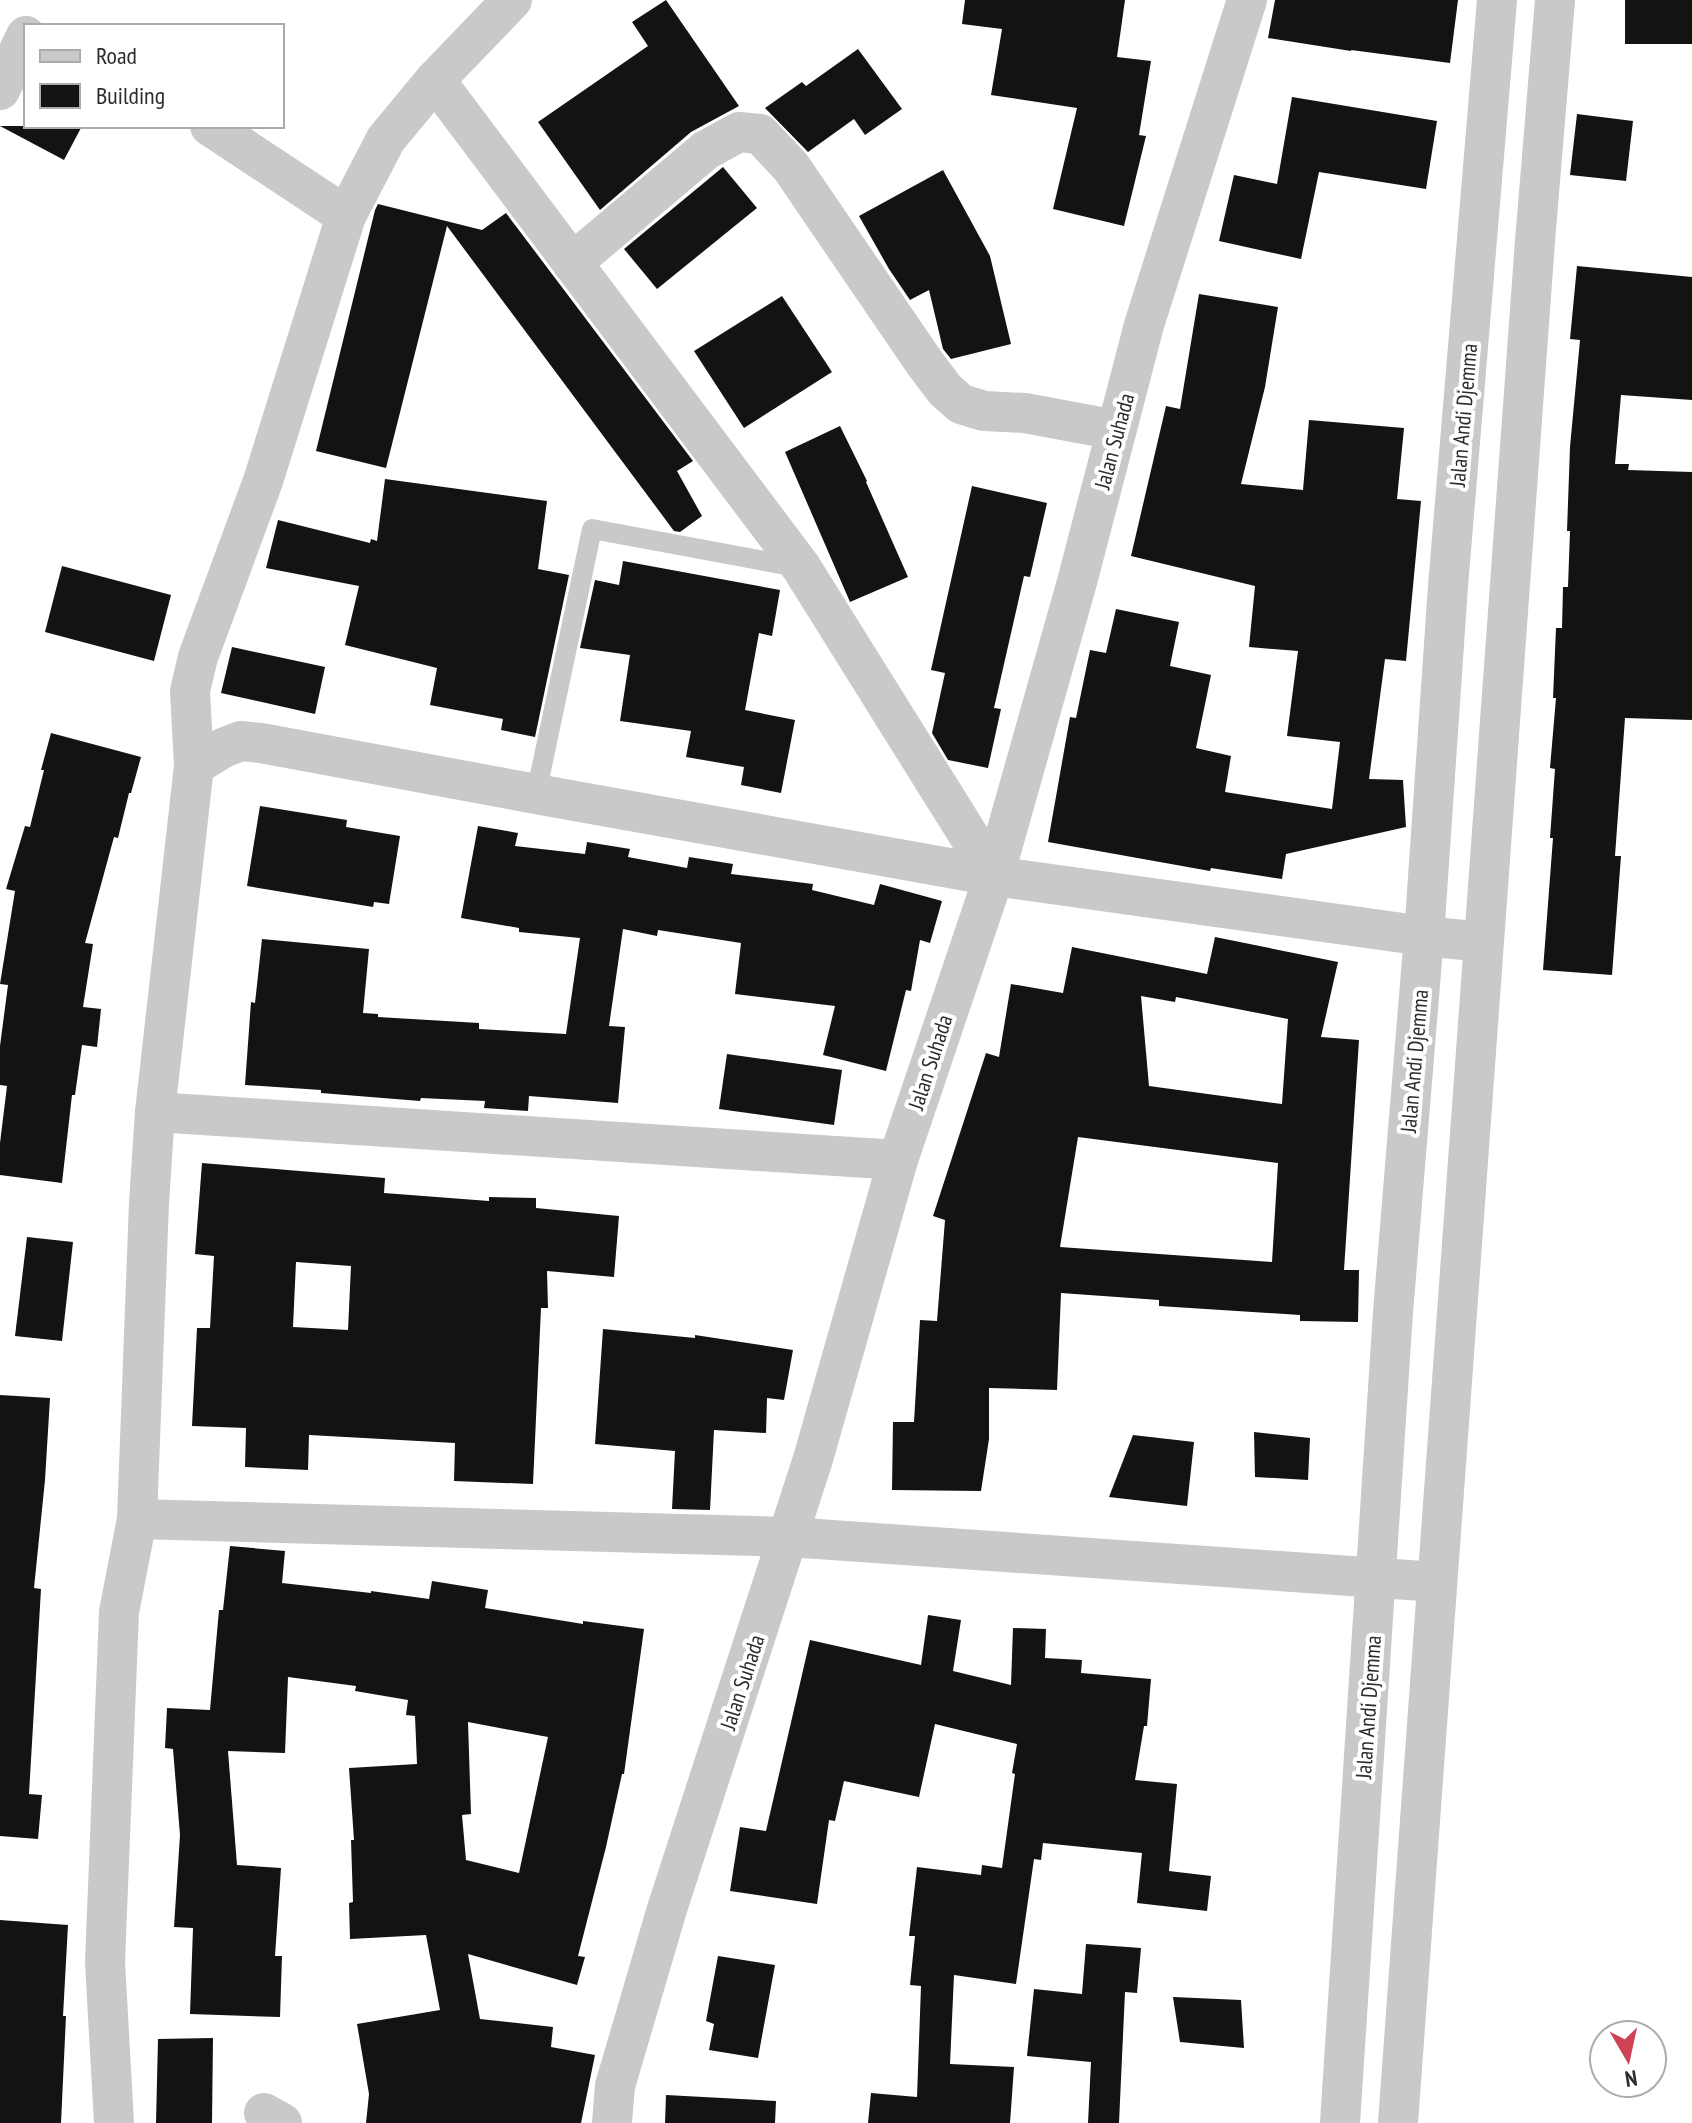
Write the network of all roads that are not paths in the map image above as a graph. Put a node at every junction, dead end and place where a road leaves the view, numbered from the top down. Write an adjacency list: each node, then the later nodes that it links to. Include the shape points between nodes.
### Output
1 (512, 0): 8 (street)
2 (1247, 0): 15 (street, Jalan Suhada)
3 (1497, 0): 10 (street, Jalan Andi Djemma)
4 (1555, 0): 11 (street)
5 (0, 22): 6 (street)
6 (24, 34)
7 (24, 39): 9 (street)
8 (435, 80): 13 (street, via 386,139); 14 (street)
9 (0, 90)
10 (1490, 99): 11 (street); 20 (street, Jalan Andi Djemma)
11 (1547, 101): 21 (street)
12 (213, 128): 13 (street)
13 (346, 216): 17 (street, via 263,481 198,657 190,691)
14 (572, 263): 15 (street, via 706,150 739,132 760,134 791,167 924,362 961,404); 16 (street)
15 (1116, 430): 19 (street, Jalan Suhada)
16 (801, 567): 18 (lane, via 592,529); 19 (street)
17 (194, 766): 18 (street, via 241,741); 22 (street)
18 (536, 794): 19 (street)
19 (994, 876): 20 (street); 23 (street, Jalan Suhada)
20 (1424, 936): 21 (street); 26 (street, Jalan Andi Djemma)
21 (1483, 942): 27 (street)
22 (155, 1112): 23 (street); 24 (street)
23 (898, 1160): 25 (street, Jalan Suhada)
24 (137, 1519): 25 (street); 28 (street, via 119,1612 105,1962)
25 (789, 1537): 26 (street); 29 (street, Jalan Suhada, via 667,1909 615,2086)
26 (1376, 1578): 27 (street); 30 (street, Jalan Andi Djemma)
27 (1437, 1582): 31 (street)
28 (114, 2123)
29 (612, 2123)
30 (1340, 2123)
31 (1398, 2123)

